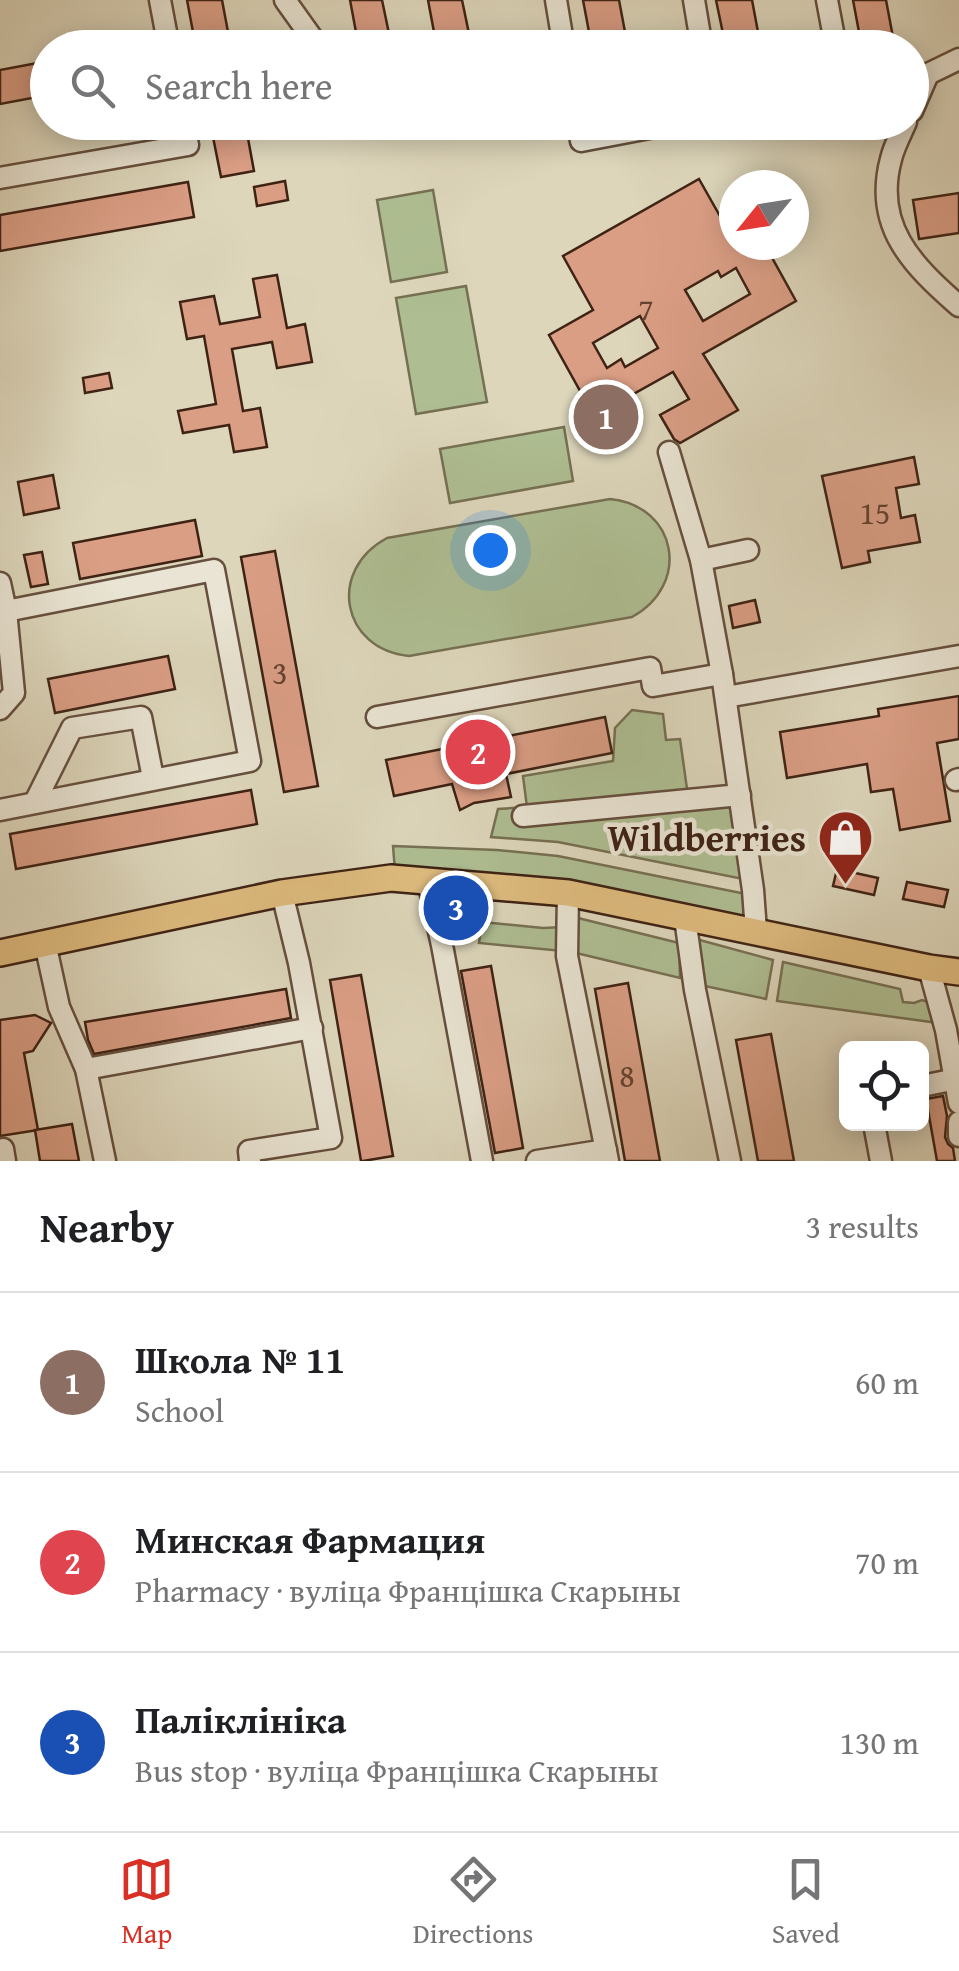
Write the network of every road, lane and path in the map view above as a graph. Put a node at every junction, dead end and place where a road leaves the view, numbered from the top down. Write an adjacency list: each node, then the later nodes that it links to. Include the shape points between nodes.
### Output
1 (160, 0): 6 (lane)
2 (285, 0): 7 (lane)
3 (556, 0): 8 (lane)
4 (694, 0): 9 (lane)
5 (827, 0): 10 (lane)
6 (166, 30)
7 (306, 30)
8 (561, 30)
9 (699, 30)
10 (833, 30)
11 (959, 59): 12 (lane)
12 (929, 72)
13 (187, 140): 15 (lane, via 188,145)
14 (898, 140): 16 (lane, via 886,189 889,218 902,248)
15 (0, 178)
16 (959, 306)
17 (670, 452): 19 (lane)
18 (748, 550): 19 (lane)
19 (700, 560): 23 (lane)
20 (0, 583): 21 (lane)
21 (6, 611): 25 (lane, via 14,694); 27 (lane, via 214,570 250,761)
22 (959, 656): 24 (lane)
23 (722, 674): 24 (lane); 26 (lane, via 653,686 650,668)
24 (726, 697): 28 (lane)
25 (0, 709)
26 (376, 717)
27 (153, 778): 29 (lane); 29 (lane, via 141,717 72,728)
28 (740, 795): 31 (lane); 36 (lane)
29 (34, 802): 30 (lane)
30 (0, 810)
31 (523, 816)
32 (428, 881): 33 (main road, via 391,878); 34 (main road); 56 (lane)
33 (282, 893): 37 (main road); 41 (lane)
34 (568, 893): 35 (main road); 51 (lane, via 567,956)
35 (685, 918): 36 (main road); 58 (lane)
36 (756, 931): 39 (main road)
37 (45, 943): 38 (main road); 42 (lane, via 59,1007)
38 (0, 953)
39 (929, 968): 40 (main road); 43 (lane)
40 (959, 972)
41 (312, 1028): 42 (lane); 49 (lane)
42 (86, 1069): 53 (lane)
43 (956, 1079): 44 (lane); 45 (lane)
44 (929, 1085)
45 (959, 1103)
46 (959, 1122): 48 (lane)
47 (875, 1131): 59 (lane)
48 (959, 1136)
49 (331, 1138): 54 (lane, via 248,1150); 55 (lane)
50 (0, 1150): 52 (lane)
51 (607, 1155): 57 (lane)
52 (6, 1161)
53 (105, 1161)
54 (250, 1161)
55 (335, 1161)
56 (482, 1161)
57 (536, 1161)
58 (730, 1161)
59 (881, 1161)

